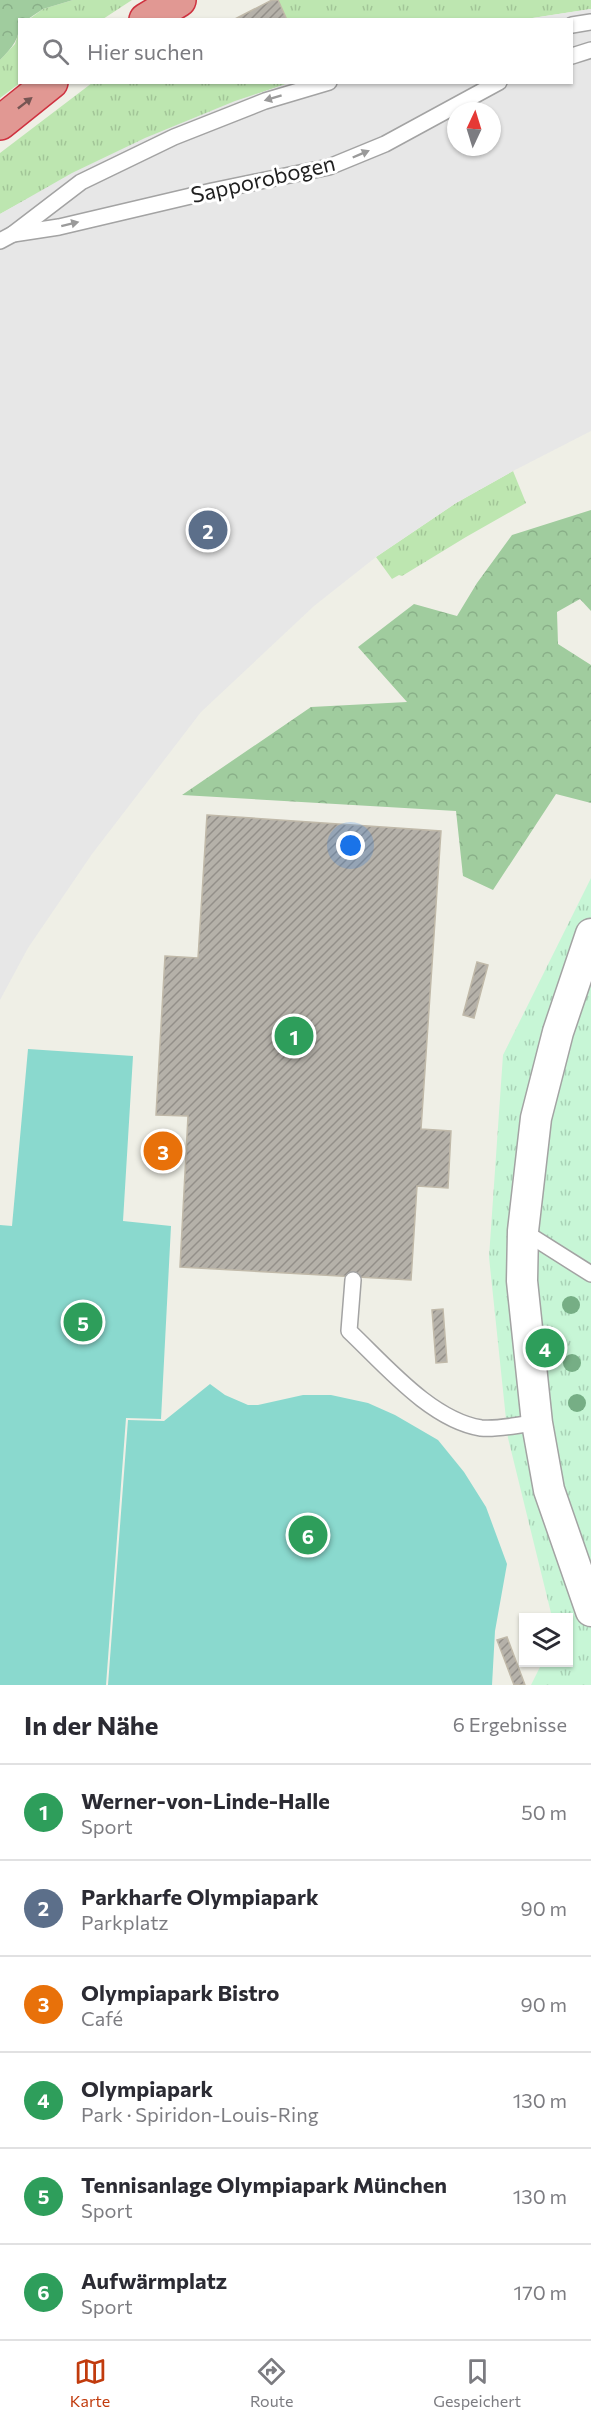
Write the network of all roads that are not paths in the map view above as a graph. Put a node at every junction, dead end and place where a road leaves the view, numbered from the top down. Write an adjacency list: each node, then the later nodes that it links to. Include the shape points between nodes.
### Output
1 (179, 0): 2 (highway)
2 (149, 18)
3 (591, 22): 4 (lane)
4 (573, 25)
5 (591, 50): 6 (lane)
6 (573, 56)
7 (49, 84): 10 (highway, one-way to 7)
8 (322, 84): 11 (lane, Sapporobogen, one-way to 11, via 174,136 81,182)
9 (495, 84): 11 (lane, Sapporobogen, one-way to 9, via 329,167 385,144)
10 (0, 123)
11 (6, 237)
12 (591, 934): 13 (street, via 558,1032 536,1118)
13 (523, 1231): 14 (lane); 16 (street, via 522,1281)
14 (591, 1274)
15 (353, 1280): 16 (lane, via 349,1332 433,1407 458,1422 483,1428)
16 (537, 1423): 17 (street, via 549,1490)
17 (591, 1611)

